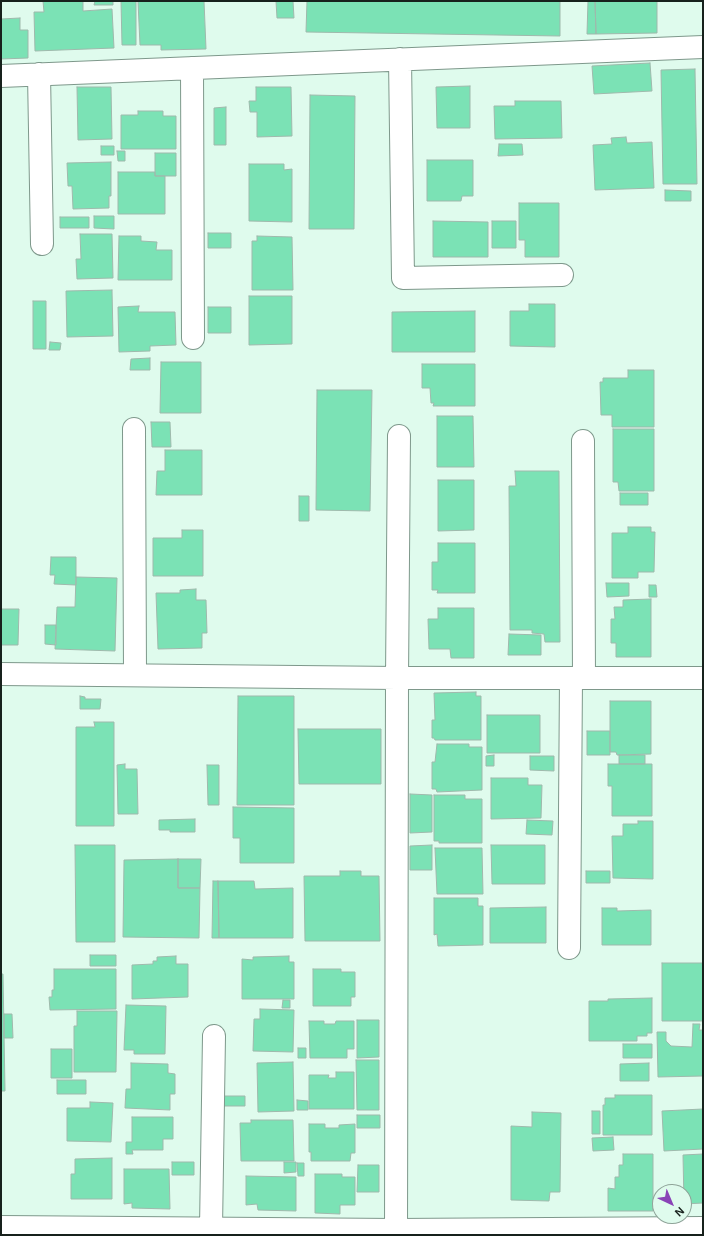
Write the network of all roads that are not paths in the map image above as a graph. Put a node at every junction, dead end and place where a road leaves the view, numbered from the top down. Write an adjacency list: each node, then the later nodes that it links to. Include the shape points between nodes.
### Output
1 (703, 47): 2 (street)
2 (400, 59): 3 (street); 7 (street, via 404,278)
3 (192, 68): 4 (street); 8 (street)
4 (39, 74): 5 (street); 6 (street)
5 (1, 76)
6 (42, 244)
7 (562, 275)
8 (193, 338)
9 (134, 428): 13 (street)
10 (399, 436): 14 (street)
11 (583, 441): 15 (street)
12 (1, 674): 13 (street)
13 (135, 674): 14 (street)
14 (397, 678): 15 (street); 24 (street)
15 (578, 678): 16 (street); 17 (street)
16 (703, 678)
17 (569, 948)
18 (214, 1036): 23 (street)
19 (1, 1227): 21 (street)
20 (703, 1228): 26 (street)
21 (38, 1231): 22 (street)
22 (128, 1231): 23 (street)
23 (220, 1231): 24 (street)
24 (396, 1232): 25 (street)
25 (496, 1232): 26 (street)
26 (661, 1232)

